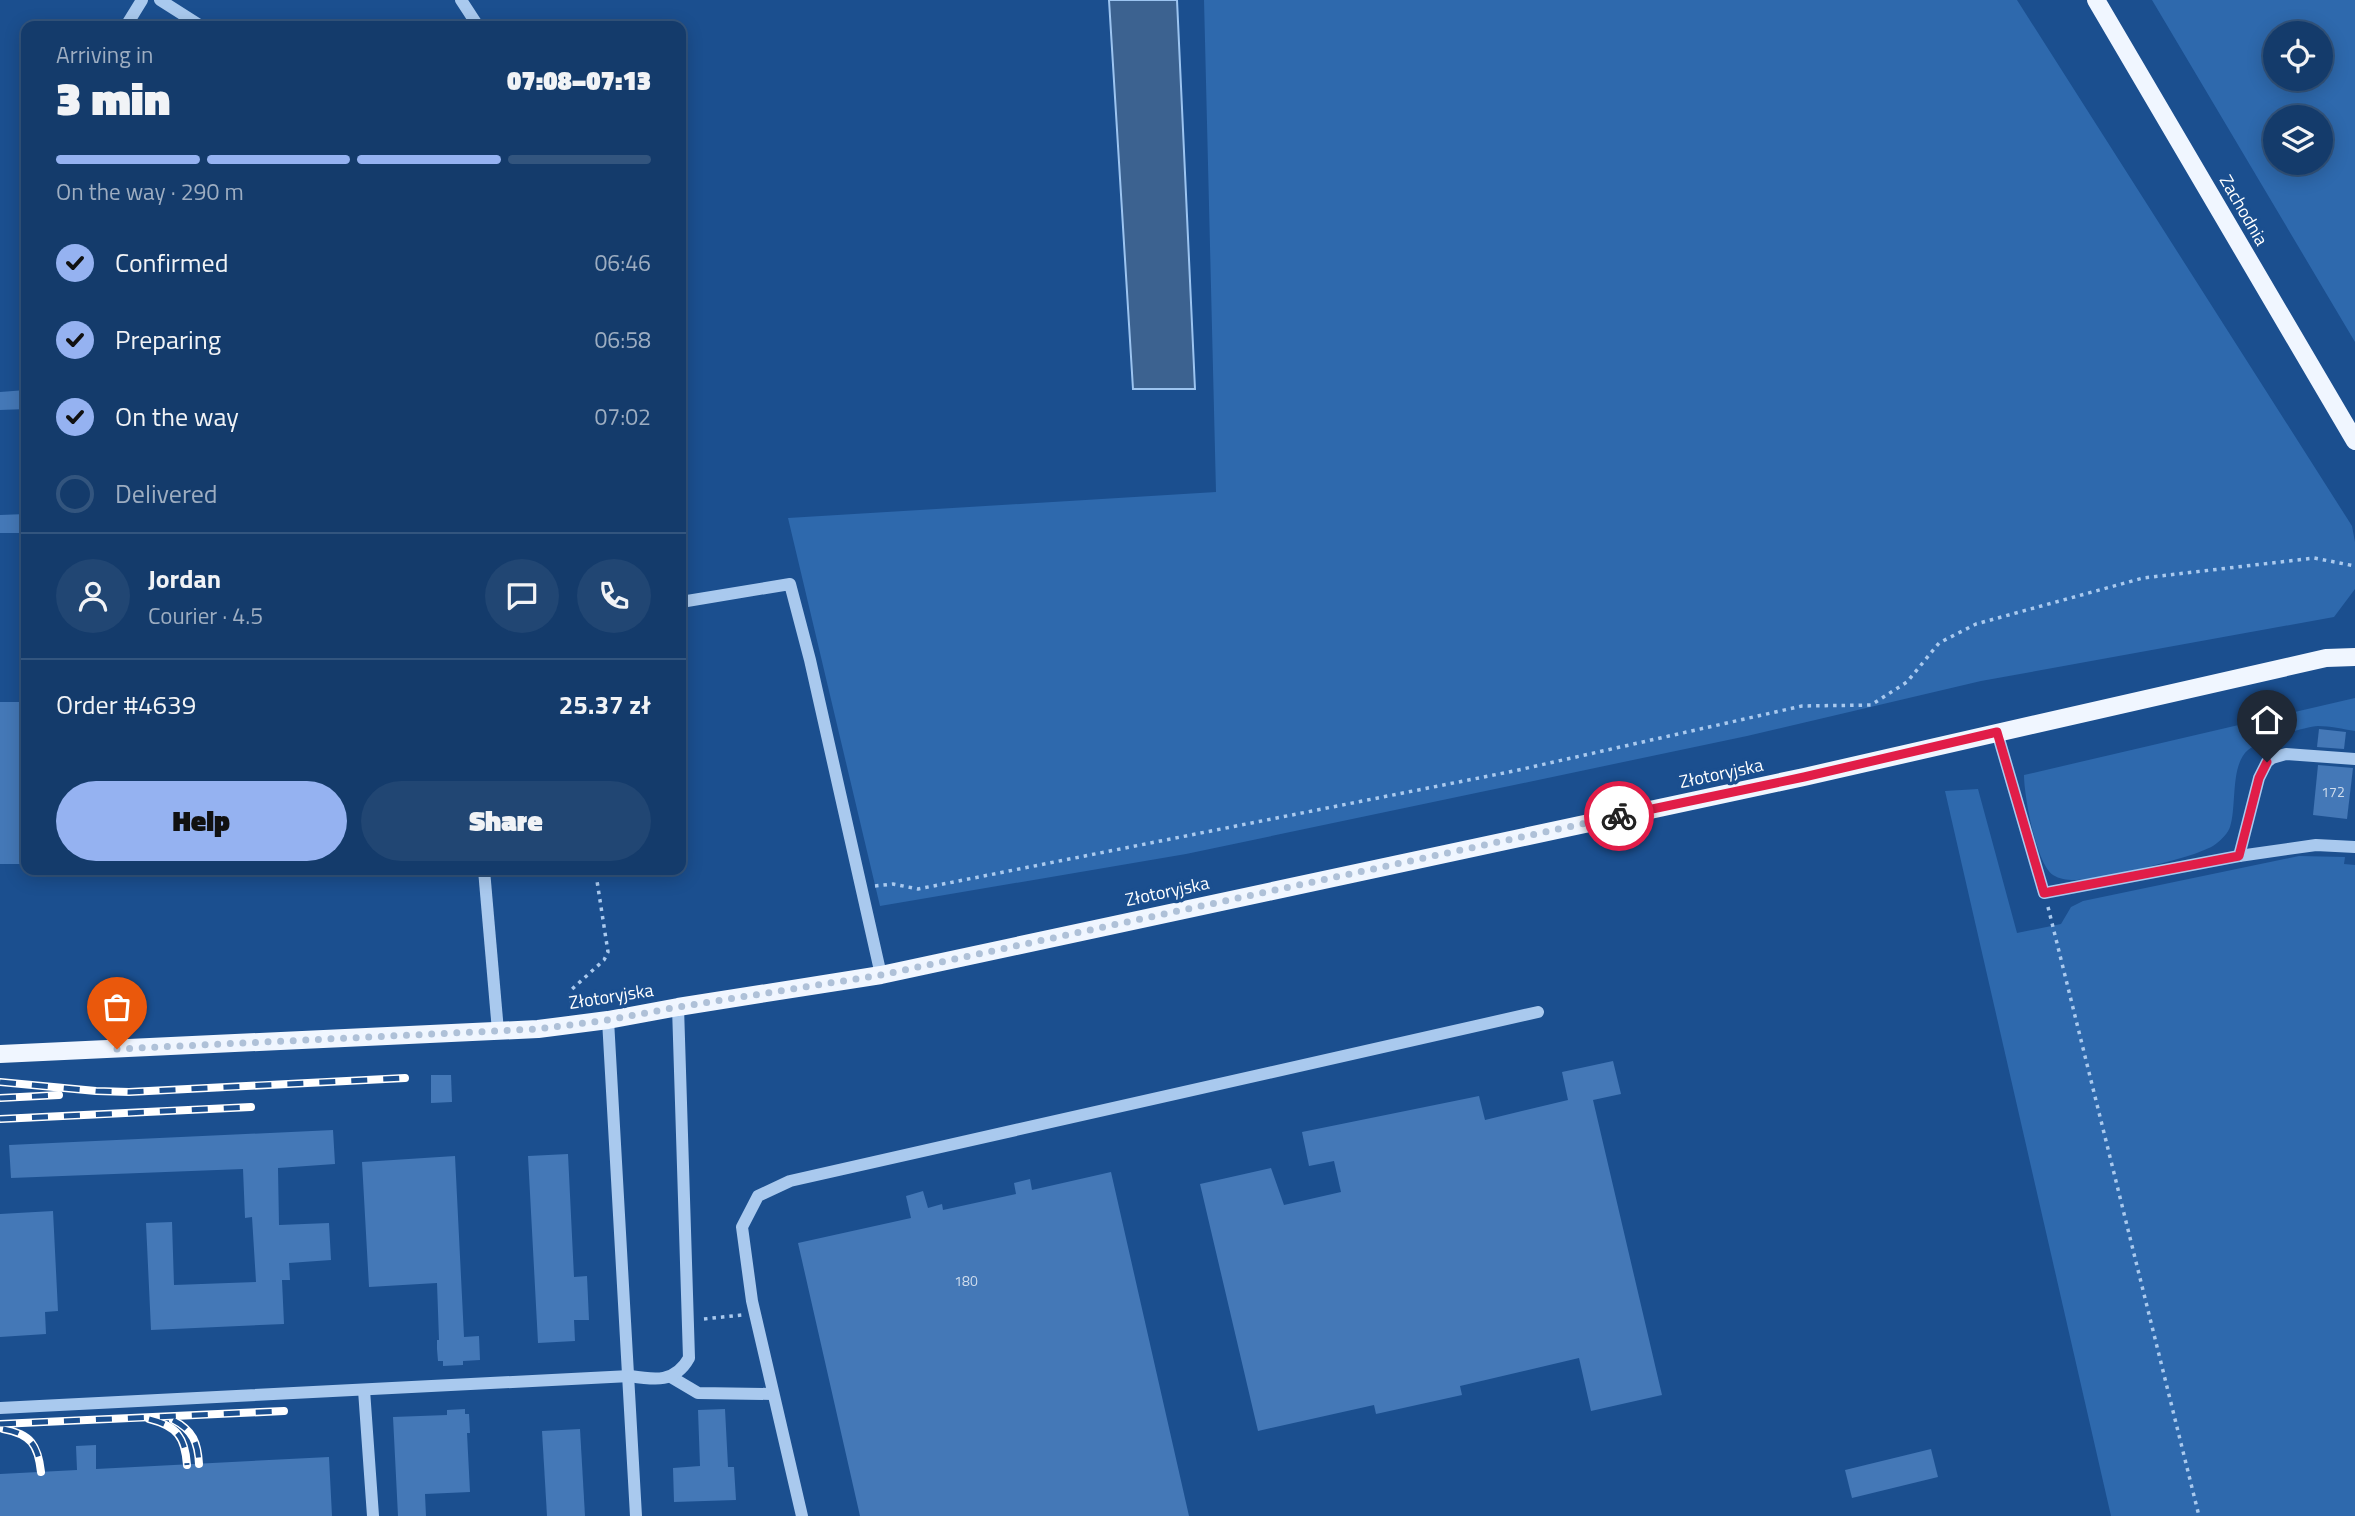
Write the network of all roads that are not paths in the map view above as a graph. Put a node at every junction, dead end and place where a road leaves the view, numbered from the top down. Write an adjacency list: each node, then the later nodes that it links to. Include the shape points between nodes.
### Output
1 (142, 0): 5 (street)
2 (160, 0): 6 (street)
3 (461, 0): 7 (street)
4 (2096, 0): 8 (main road, Zachodnia)
5 (129, 21)
6 (193, 21)
7 (475, 21)
8 (2355, 441)
9 (686, 601): 18 (street, via 790,584)
10 (2355, 645): 12 (main road, Złotoryjska)
11 (2355, 657): 12 (main road, Złotoryjska)
12 (2326, 658): 13 (main road, Złotoryjska)
13 (1997, 732): 16 (street, via 2044,893); 18 (main road, Złotoryjska)
14 (2355, 759): 16 (street, via 2286,754 2272,758 2261,769)
15 (2355, 847): 16 (street, via 2316,845)
16 (2239, 856)
17 (484, 875): 22 (street)
18 (881, 975): 19 (main road, Złotoryjska)
19 (678, 1007): 21 (main road, Złotoryjska); 25 (street, via 688,1358)
20 (1538, 1012): 27 (street, via 790,1181 758,1196 741,1227)
21 (608, 1020): 22 (main road, Złotoryjska); 24 (street)
22 (498, 1031): 23 (main road, Złotoryjska)
23 (0, 1054)
24 (630, 1376): 25 (street); 26 (street); 30 (street)
25 (671, 1377): 27 (street, via 698,1393)
26 (364, 1390): 28 (street); 29 (street)
27 (773, 1394): 31 (street)
28 (0, 1408)
29 (373, 1516)
30 (636, 1516)
31 (802, 1516)

